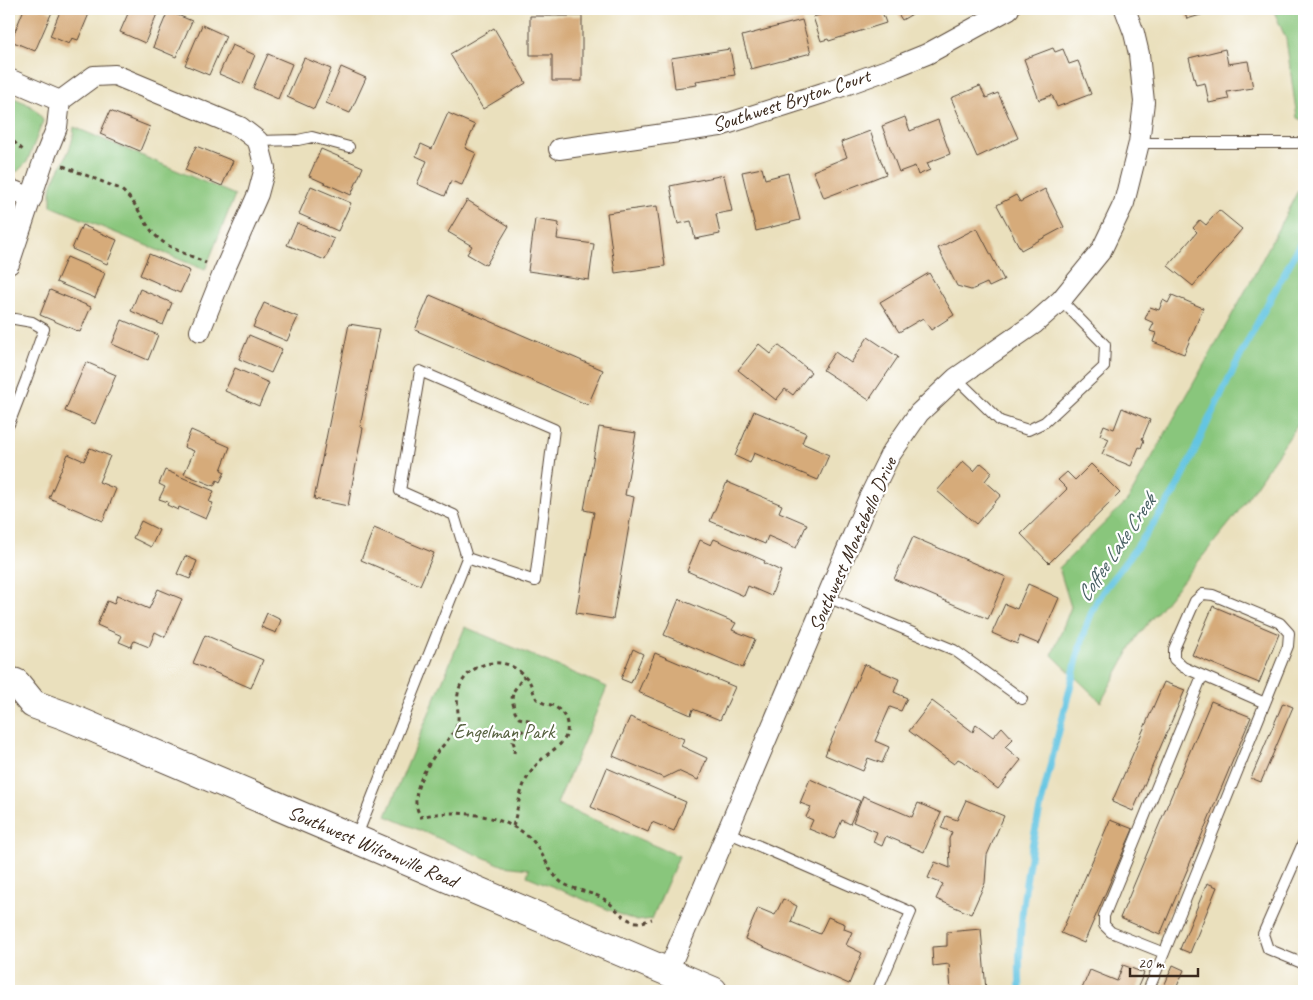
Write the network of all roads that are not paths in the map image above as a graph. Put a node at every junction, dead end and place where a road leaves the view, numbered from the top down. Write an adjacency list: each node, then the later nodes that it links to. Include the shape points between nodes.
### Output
1 (1009, 9): 9 (street, Southwest Bryton Court, via 927,54 895,67 720,126)
2 (1125, 9): 6 (street, Southwest Montebello Drive, via 1139,54 1144,102)
3 (9, 79): 4 (street)
4 (60, 101): 5 (street, via 94,76 115,75 240,127); 11 (street, via 57,127)
5 (258, 142): 8 (lane, via 312,137); 15 (street, via 265,168 258,194)
6 (1139, 143): 7 (lane); 13 (street, Southwest Montebello Drive, via 1124,203 1101,250)
7 (1297, 143)
8 (349, 147)
9 (559, 149)
10 (9, 189): 11 (street)
11 (32, 198): 12 (street)
12 (9, 264)
13 (1061, 300): 16 (street, Southwest Montebello Drive, via 1034,324); 16 (lane, via 1105,345 1104,367 1045,422 1028,430 1000,421)
14 (9, 318): 17 (lane, via 32,322 44,329)
15 (200, 331)
16 (956, 378): 19 (street, Southwest Montebello Drive, via 919,413 890,456)
17 (9, 424)
18 (467, 558): 18 (lane, via 535,581 554,429 420,371 400,491 454,515); 26 (lane)
19 (827, 596): 22 (lane, via 954,650); 25 (street, Southwest Montebello Drive)
20 (1202, 676): 23 (lane); 23 (lane, via 1174,660 1174,649 1194,601 1203,594 1213,595 1280,623 1288,633 1288,646); 28 (lane, via 1104,916 1104,926 1111,932)
21 (9, 681): 24 (main road, Southwest Wilsonville Road, via 16,683)
22 (1022, 699)
23 (1265, 703): 28 (lane)
24 (21, 706): 26 (main road, Southwest Wilsonville Road, via 66,716)
25 (727, 832): 30 (street, Southwest Montebello Drive); 31 (lane, via 911,912)
26 (355, 839): 30 (main road, Southwest Wilsonville Road)
27 (1304, 841): 29 (lane, via 1263,934 1268,949)
28 (1164, 953): 33 (lane)
29 (1304, 964)
30 (668, 971): 32 (main road, Southwest Wilsonville Road)
31 (879, 987)
32 (713, 991)
33 (1148, 991)

